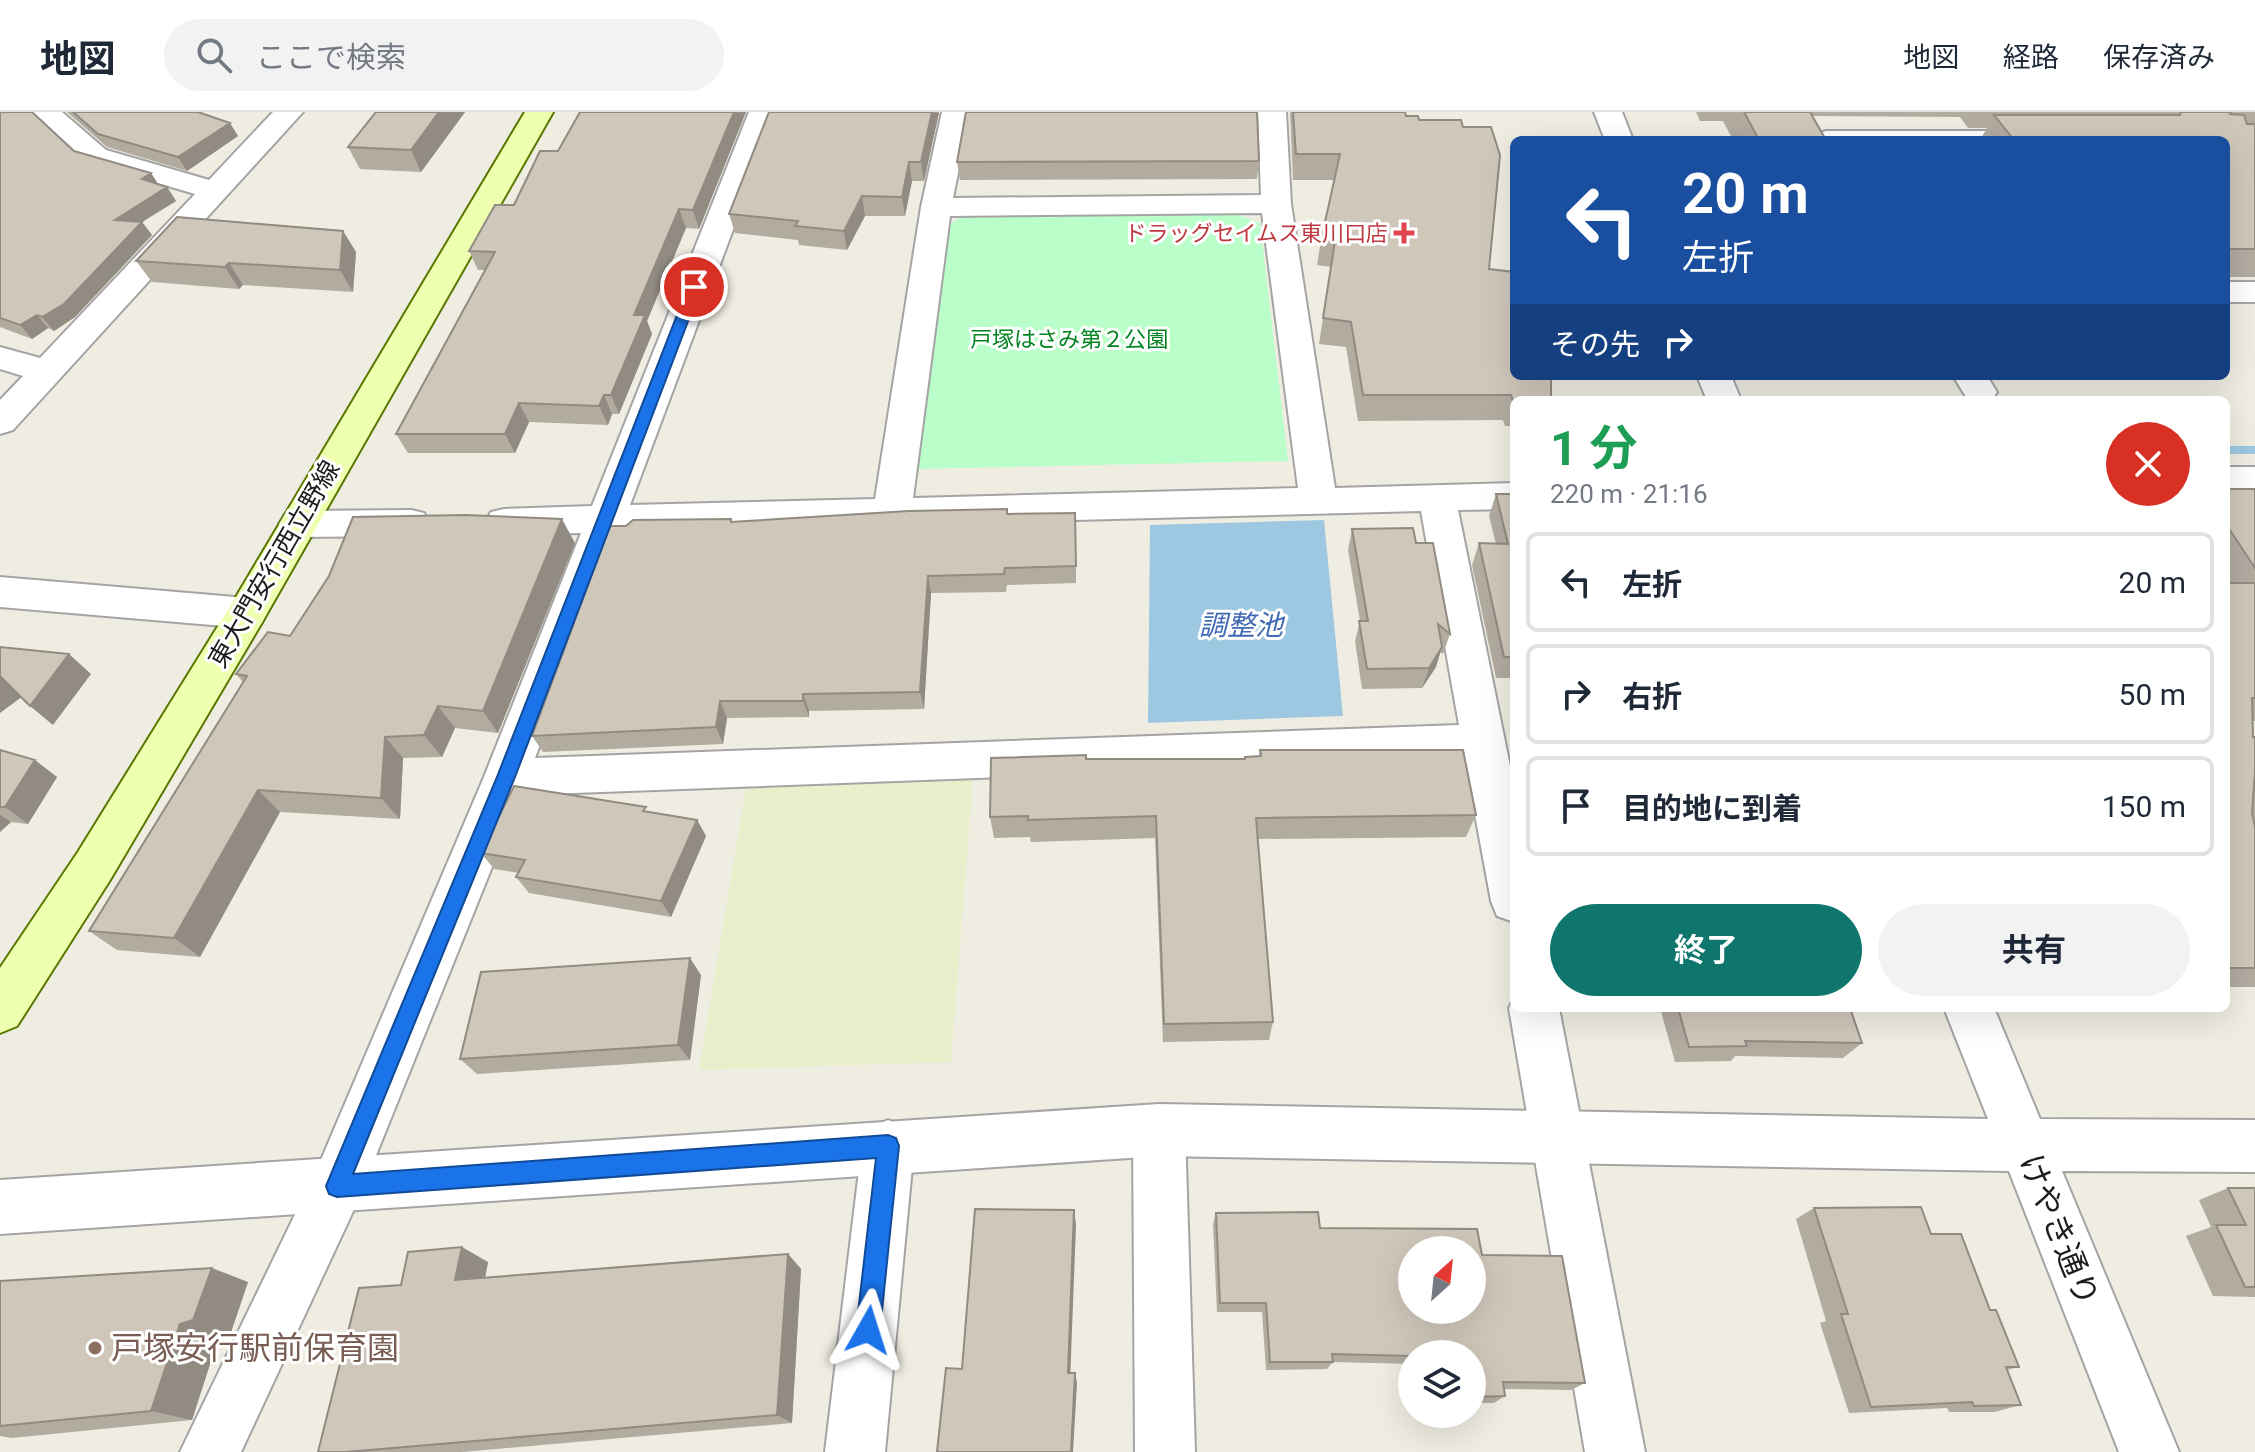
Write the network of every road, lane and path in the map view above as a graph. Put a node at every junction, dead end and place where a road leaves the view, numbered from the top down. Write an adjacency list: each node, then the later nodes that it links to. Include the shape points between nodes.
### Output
1 (45, 112): 11 (street, via 96,156)
2 (289, 112): 11 (street)
3 (539, 112): 26 (main road, 東大門安行西立野線)
4 (763, 112): 25 (street)
5 (956, 112): 13 (street)
6 (1272, 112): 12 (street)
7 (1608, 112): 9 (street)
8 (1810, 112): 10 (street)
9 (1617, 136)
10 (1824, 136)
11 (213, 190): 17 (street)
12 (1276, 204): 13 (street); 23 (street)
13 (936, 207): 24 (street)
14 (2230, 292): 15 (street)
15 (2255, 292)
16 (0, 358): 17 (street)
17 (45, 371): 18 (street)
18 (0, 422)
19 (2230, 480): 20 (street)
20 (2255, 480)
21 (1510, 496): 22 (street)
22 (1437, 498): 23 (street); 29 (street)
23 (1318, 501): 24 (street)
24 (892, 513): 25 (street)
25 (602, 521): 26 (street); 30 (street)
26 (298, 524): 28 (main road, 東大門安行西立野線)
27 (0, 592): 28 (street)
28 (247, 613): 32 (main road, 東大門安行西立野線)
29 (1485, 742): 30 (street); 31 (street)
30 (506, 777): 40 (street)
31 (1510, 879)
32 (0, 1010)
33 (1535, 1012): 36 (street)
34 (1971, 1012): 38 (street, けやき通り)
35 (1159, 1130): 36 (street); 37 (street); 44 (street)
36 (1558, 1139): 38 (street); 45 (street)
37 (888, 1146): 40 (street); 43 (street)
38 (2024, 1146): 39 (street); 46 (street, けやき通り)
39 (2255, 1146)
40 (337, 1186): 41 (street); 42 (street)
41 (0, 1207)
42 (210, 1452)
43 (855, 1452)
44 (1165, 1452)
45 (1615, 1452)
46 (2149, 1452)

